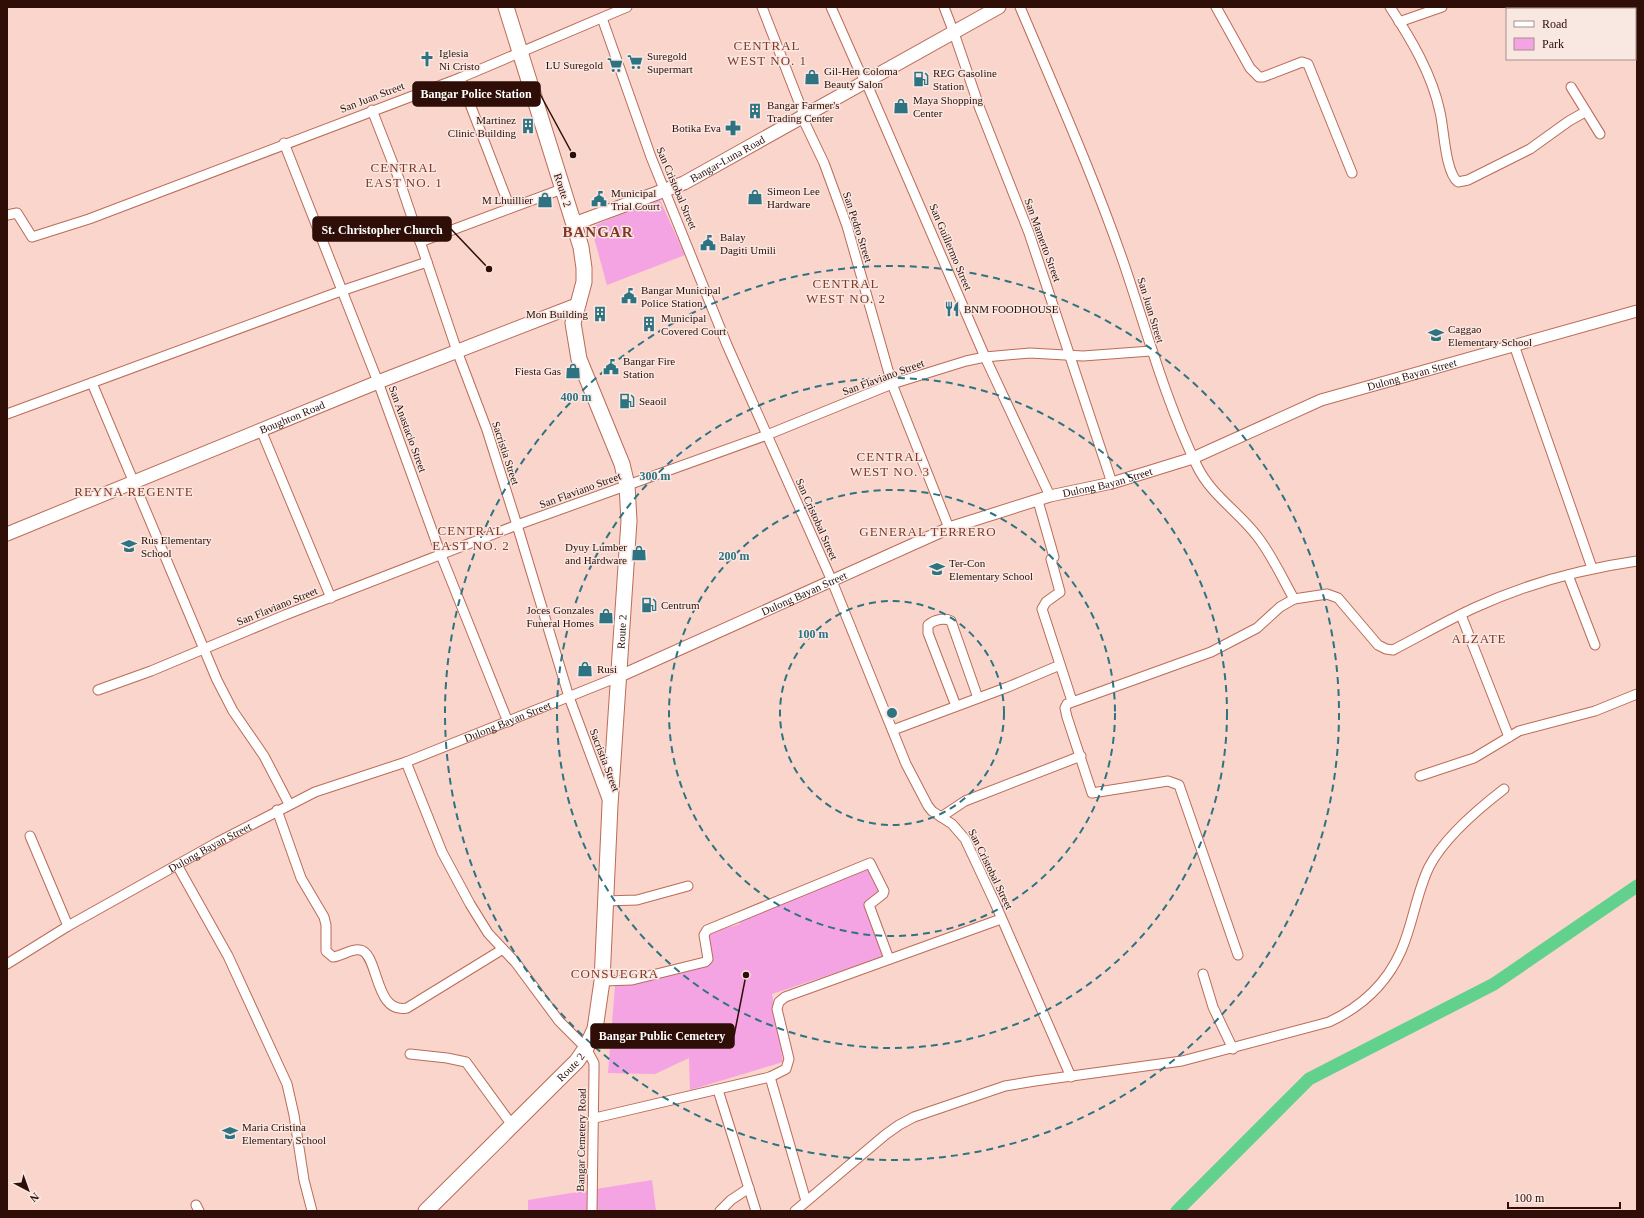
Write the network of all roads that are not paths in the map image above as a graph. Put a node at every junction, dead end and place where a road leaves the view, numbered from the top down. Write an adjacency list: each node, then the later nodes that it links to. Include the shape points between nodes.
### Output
1 (506, 7): 14 (highway, Route 2)
2 (627, 7): 11 (street, San Juan Street)
3 (762, 7): 20 (street, San Pedro Street)
4 (831, 7): 16 (street, San Guillermo Street)
5 (944, 7): 13 (street, San Mamerto Street)
6 (998, 7): 13 (main road, Bangar-Luna Road)
7 (1020, 7): 36 (street, San Juan Street, via 1094,181)
8 (1216, 7): 23 (street, via 1250,68 1259,77 1302,62 1308,64)
9 (1390, 7): 12 (street)
10 (1442, 7): 12 (street)
11 (602, 18): 14 (street, San Juan Street); 25 (street, San Cristobal Street)
12 (1400, 22): 19 (street, via 1427,73 1440,110 1451,170 1458,182 1468,180 1530,149)
13 (954, 33): 16 (main road, Bangar-Luna Road); 38 (street, San Mamerto Street, via 980,109 1029,233)
14 (521, 52): 15 (street, San Juan Street); 24 (highway, Route 2)
15 (460, 78): 18 (street, San Juan Street); 26 (street)
16 (866, 82): 20 (main road, Bangar-Luna Road); 37 (street, San Guillermo Street)
17 (1571, 87): 19 (street)
18 (372, 110): 22 (street, San Juan Street); 29 (street, Sacristia Street)
19 (1585, 112): 21 (street)
20 (803, 116): 25 (main road, Bangar-Luna Road); 41 (street, San Pedro Street, via 824,163 847,226)
21 (1600, 134)
22 (284, 143): 27 (street, San Juan Street, via 89,219 32,237 17,213); 31 (street, San Anastacio Street)
23 (1352, 173)
24 (562, 189): 26 (street); 28 (highway, Route 2)
25 (665, 192): 28 (main road, Bangar-Luna Road); 44 (street, San Cristobal Street)
26 (510, 208): 29 (street)
27 (7, 215)
28 (574, 224): 32 (highway, Route 2, via 584,268)
29 (420, 242): 30 (street, Sacristia Street)
30 (427, 262): 31 (street); 35 (street, Sacristia Street)
31 (341, 291): 39 (street, San Anastacio Street); 40 (street)
32 (579, 304): 35 (main road, Boughton Road); 48 (highway, Route 2, via 573,322 576,346 616,448)
33 (1637, 311): 34 (street, Dulong Bayan Street)
34 (1514, 345): 45 (street, Dulong Bayan Street, via 1308,404); 56 (street)
35 (457, 351): 39 (main road, Boughton Road); 51 (street, Sacristia Street)
36 (1151, 351): 38 (street, San Flaviano Street); 45 (street, San Juan Street)
37 (985, 356): 38 (street, San Flaviano Street, via 1030,353); 41 (street, San Flaviano Street); 49 (street, San Guillermo Street)
38 (1070, 356): 47 (street, San Mamerto Street)
39 (378, 382): 43 (main road, Boughton Road); 54 (street, San Anastacio Street)
40 (92, 383): 42 (street); 46 (street)
41 (892, 384): 44 (street, San Flaviano Street); 52 (street, San Pedro Street)
42 (7, 414)
43 (261, 430): 46 (main road, Boughton Road); 59 (street)
44 (767, 435): 48 (street, San Flaviano Street); 58 (street, San Cristobal Street)
45 (1193, 458): 47 (street, Dulong Bayan Street); 60 (street, San Juan Street, via 1202,476 1216,494 1257,535)
46 (132, 481): 53 (main road, Boughton Road); 63 (street)
47 (1112, 483): 49 (street, Dulong Bayan Street)
48 (627, 485): 51 (street, San Flaviano Street); 65 (highway, Route 2, via 629,521)
49 (1050, 496): 50 (street, Dulong Bayan Street)
50 (1038, 501): 52 (street, Dulong Bayan Street); 64 (street, via 1054,557 1051,559 1060,592 1046,602 1042,609)
51 (517, 525): 54 (street, San Flaviano Street); 68 (street, Sacristia Street)
52 (949, 528): 58 (street, Dulong Bayan Street)
53 (7, 534)
54 (441, 555): 59 (street, San Flaviano Street); 72 (street, San Anastacio Street)
55 (1637, 561): 56 (street)
56 (1592, 568): 57 (street)
57 (1568, 575): 61 (street, via 1512,592); 62 (street)
58 (832, 581): 65 (street, Dulong Bayan Street); 73 (street, San Cristobal Street)
59 (330, 598): 63 (street, San Flaviano Street)
60 (1294, 599): 61 (street, via 1327,594 1338,598 1378,645 1392,650); 70 (street, via 1280,607 1257,628 1212,652)
61 (1461, 615): 74 (street)
62 (1595, 645)
63 (204, 649): 66 (street, San Flaviano Street); 79 (street, via 226,698 264,756)
64 (1060, 665): 69 (street); 70 (street)
65 (618, 677): 68 (street, Dulong Bayan Street); 80 (highway, Route 2)
66 (98, 690)
67 (1637, 694): 74 (street, via 1596,711 1532,727)
68 (569, 698): 72 (street, Dulong Bayan Street); 80 (street, Sacristia Street)
69 (978, 698): 71 (street); 71 (street, via 953,625 948,619 938,620 928,625 928,633)
70 (1072, 701): 75 (street, via 1065,708)
71 (956, 706): 73 (street)
72 (508, 722): 76 (street, Dulong Bayan Street)
73 (893, 730): 82 (street, San Cristobal Street, via 922,798 932,811)
74 (1509, 736): 77 (street, via 1474,758)
75 (1081, 756): 82 (street, via 965,801); 90 (street, via 1093,794 1168,781 1180,785)
76 (406, 762): 79 (street, Dulong Bayan Street, via 315,792); 89 (street, via 442,852 459,885 484,928)
77 (1420, 776)
78 (1504, 789): 96 (street, via 1466,823 1429,867 1402,950 1380,985 1362,1002 1329,1022)
79 (289, 804): 81 (street, Dulong Bayan Street)
80 (610, 805): 86 (highway, Route 2)
81 (277, 810): 84 (street, Dulong Bayan Street); 89 (street, via 301,878 324,917 326,951 334,957 359,949 364,951 384,996 391,1005 400,1009 407,1008)
82 (941, 817): 87 (street, San Cristobal Street, via 952,824 965,839)
83 (30, 836): 88 (street)
84 (178, 865): 88 (street, Dulong Bayan Street); 105 (street, via 232,962 287,1084)
85 (688, 886): 86 (street, via 636,900)
86 (605, 901): 94 (highway, Route 2)
87 (1002, 919): 91 (street); 99 (street, San Cristobal Street)
88 (68, 926): 92 (street, Dulong Bayan Street)
89 (503, 949): 95 (street, via 559,1020)
90 (1238, 955)
91 (889, 959): 94 (street, via 869,905 884,892 870,863 707,930 704,935 708,959 704,962 632,980); 98 (street, via 791,993 779,1002 778,1009 789,1062 786,1069)
92 (7, 964)
93 (1203, 974): 96 (street, via 1213,1007)
94 (602, 981): 95 (highway, Route 2, via 595,1029)
95 (586, 1048): 101 (street, Bangar Cemetery Road, via 594,1064); 102 (highway, Route 2, via 577,1061)
96 (1233, 1049): 99 (street, via 1182,1062)
97 (410, 1054): 102 (street, via 466,1062)
98 (770, 1077): 100 (street); 104 (street)
99 (1071, 1077): 104 (street, via 1005,1086 899,1124)
100 (718, 1090): 101 (street); 103 (street)
101 (595, 1118): 107 (street, Bangar Cemetery Road)
102 (512, 1125): 106 (highway, Route 2)
103 (749, 1188): 108 (street); 109 (street)
104 (806, 1201): 110 (street)
105 (312, 1211)
106 (426, 1211)
107 (592, 1211)
108 (720, 1211)
109 (756, 1211)
110 (795, 1211)

